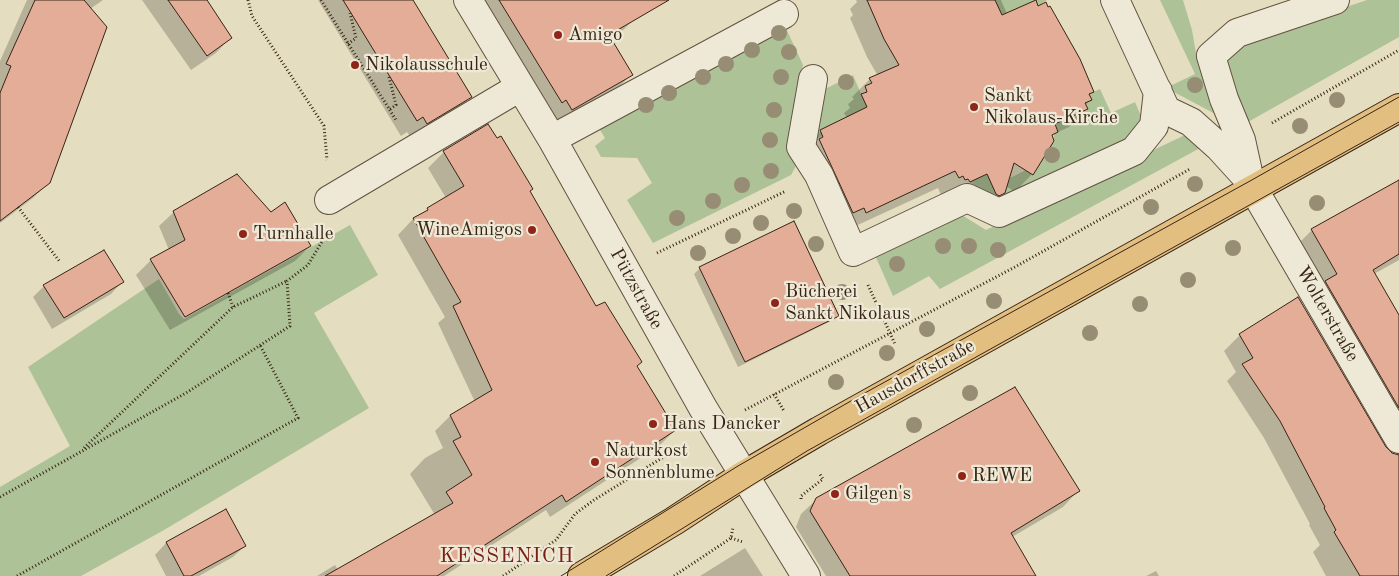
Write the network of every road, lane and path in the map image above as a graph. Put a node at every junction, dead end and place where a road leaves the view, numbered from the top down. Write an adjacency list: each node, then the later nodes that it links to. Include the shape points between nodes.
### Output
1 (248, 0): 19 (path, via 252,16 324,126)
2 (321, 0): 8 (path)
3 (468, 0): 11 (street, Pützstraße)
4 (1115, 0): 12 (street)
5 (1335, 0): 18 (street, via 1237,33 1211,56 1241,140)
6 (350, 12): 8 (path, via 356,38)
7 (784, 14): 15 (street)
8 (348, 44): 14 (path)
9 (389, 77): 14 (path, via 396,105)
10 (813, 79): 17 (street, via 801,147)
11 (520, 87): 15 (street, Pützstraße); 16 (street)
12 (1158, 91): 18 (street, via 1166,110 1191,122 1219,147); 21 (street, via 1154,126 1134,150 999,213 967,198)
13 (1399, 108): 18 (main road, Hausdorffstraße)
14 (389, 110): 16 (path)
15 (552, 139): 23 (street, Pützstraße)
16 (416, 149): 19 (street)
17 (819, 175): 21 (street); 23 (path)
18 (1252, 185): 32 (street, Wolterstraße); 36 (main road, Hausdorffstraße)
19 (329, 200): 25 (path, via 331,226 308,265)
20 (18, 207): 22 (path)
21 (853, 252): 28 (path)
22 (60, 262)
23 (624, 267): 36 (street, Pützstraße)
24 (1015, 267): 28 (path)
25 (287, 281): 27 (path); 30 (path, via 290,326)
26 (228, 293): 27 (path)
27 (233, 307): 34 (path)
28 (890, 332): 29 (path); 31 (path)
29 (895, 344)
30 (260, 345): 34 (path, via 186,392); 40 (path, via 298,418)
31 (738, 414)
32 (1399, 439)
33 (684, 445): 41 (path, via 594,500 575,514 556,540)
34 (80, 452): 37 (path)
35 (817, 469): 38 (path, via 823,479 801,496)
36 (744, 475): 42 (main road, Hausdorffstraße); 44 (street, Pützstraße)
37 (0, 497)
38 (802, 505)
39 (731, 538): 43 (path)
40 (17, 576)
41 (503, 576)
42 (582, 576)
43 (674, 576)
44 (806, 576)

